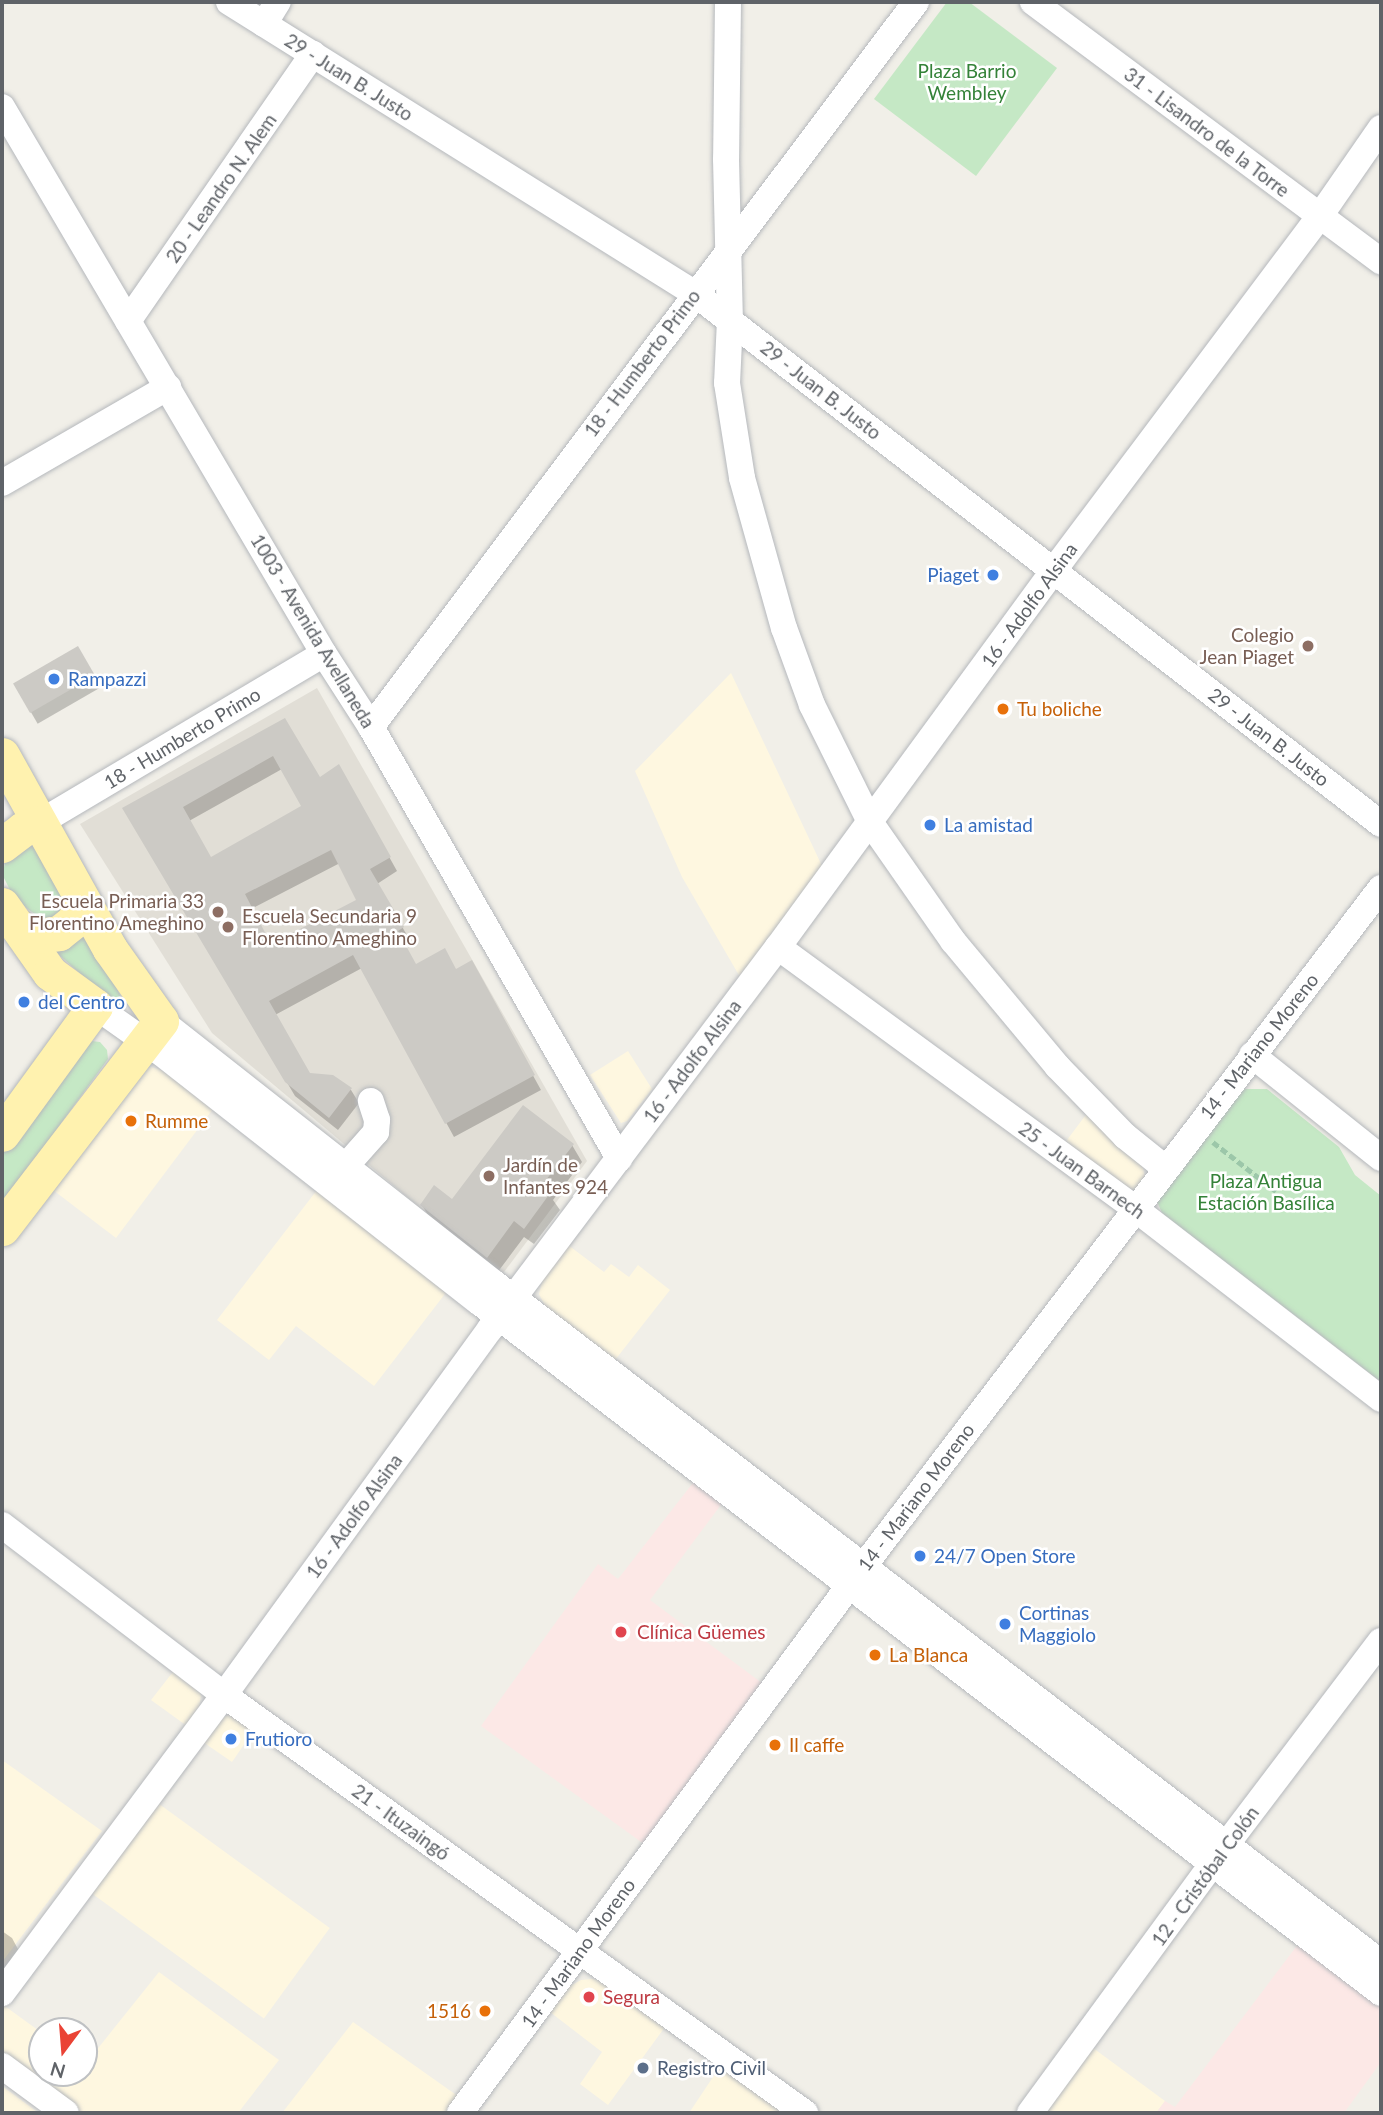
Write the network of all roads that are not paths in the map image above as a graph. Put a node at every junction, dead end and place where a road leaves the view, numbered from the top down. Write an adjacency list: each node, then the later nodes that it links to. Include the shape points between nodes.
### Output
1 (229, 2): 5 (street, 29 - Juan B. Justo)
2 (728, 2): 10 (street)
3 (916, 2): 10 (street, 18 - Humberto Primo)
4 (1033, 2): 9 (street, 31 - Lisandro de la Torre)
5 (271, 13): 6 (street, 29 - Juan B. Justo)
6 (313, 54): 12 (street, 29 - Juan B. Justo); 14 (street, 20 - Leandro N. Alem)
7 (2, 107): 14 (street, 1003 - Avenida Avellaneda)
8 (1381, 128): 9 (street, 16 - Adolfo Alsina)
9 (1320, 216): 11 (street, 31 - Lisandro de la Torre); 17 (street, 16 - Adolfo Alsina)
10 (729, 247): 12 (street, 18 - Humberto Primo); 13 (street)
11 (1381, 261)
12 (694, 293): 13 (street, 29 - Juan B. Justo); 19 (street, 18 - Humberto Primo)
13 (730, 320): 17 (street, 29 - Juan B. Justo); 21 (street, via 727,383 743,478 784,628 812,705)
14 (128, 321): 15 (street, 1003 - Avenida Avellaneda)
15 (168, 387): 16 (street); 18 (street, 1003 - Avenida Avellaneda)
16 (2, 482)
17 (1054, 570): 21 (street, 16 - Adolfo Alsina); 23 (street, 29 - Juan B. Justo)
18 (324, 654): 19 (street, 1003 - Avenida Avellaneda); 22 (street, 18 - Humberto Primo)
19 (372, 727): 35 (street, 1003 - Avenida Avellaneda)
20 (2, 755): 22 (main road)
21 (870, 822): 28 (street, 16 - Adolfo Alsina); 37 (street, via 953,941 1057,1066 1125,1136)
22 (39, 823): 24 (main road); 26 (main road)
23 (1381, 824)
24 (2, 845)
25 (1381, 888): 31 (street, 14 - Mariano Moreno)
26 (81, 900): 27 (main road, via 75,920 59,933 37,936); 30 (main road)
27 (7, 923): 29 (main road, via 50,973)
28 (778, 947): 35 (street, 16 - Adolfo Alsina); 38 (street, 25 - Juan Barnech)
29 (95, 1006): 30 (street); 33 (main road)
30 (153, 1031): 36 (street); 39 (main road); 40 (street)
31 (1252, 1055): 34 (street); 37 (street, 14 - Mariano Moreno)
32 (371, 1101): 36 (street, via 376,1132)
33 (2, 1135)
34 (1381, 1158)
35 (619, 1159): 40 (street, 16 - Adolfo Alsina)
36 (345, 1167): 40 (street)
37 (1165, 1168): 38 (street, 14 - Mariano Moreno)
38 (1134, 1208): 41 (street, 25 - Juan Barnech); 43 (street, 14 - Mariano Moreno)
39 (2, 1228)
40 (506, 1307): 43 (street); 45 (street, 16 - Adolfo Alsina)
41 (1381, 1399)
42 (2, 1525): 45 (street, 21 - Ituzaingó)
43 (856, 1576): 46 (street); 47 (street, 14 - Mariano Moreno)
44 (1381, 1641): 46 (street, 12 - Cristóbal Colón)
45 (224, 1695): 47 (street, 21 - Ituzaingó); 49 (street, 16 - Adolfo Alsina)
46 (1220, 1855): 48 (street); 50 (street); 55 (street, 12 - Cristóbal Colón)
47 (580, 1950): 53 (street, 14 - Mariano Moreno); 54 (street, 21 - Ituzaingó)
48 (1381, 1963)
49 (2, 1993)
50 (1381, 1993)
51 (2, 2066): 52 (street)
52 (65, 2113)
53 (460, 2113)
54 (805, 2113)
55 (1030, 2113)

